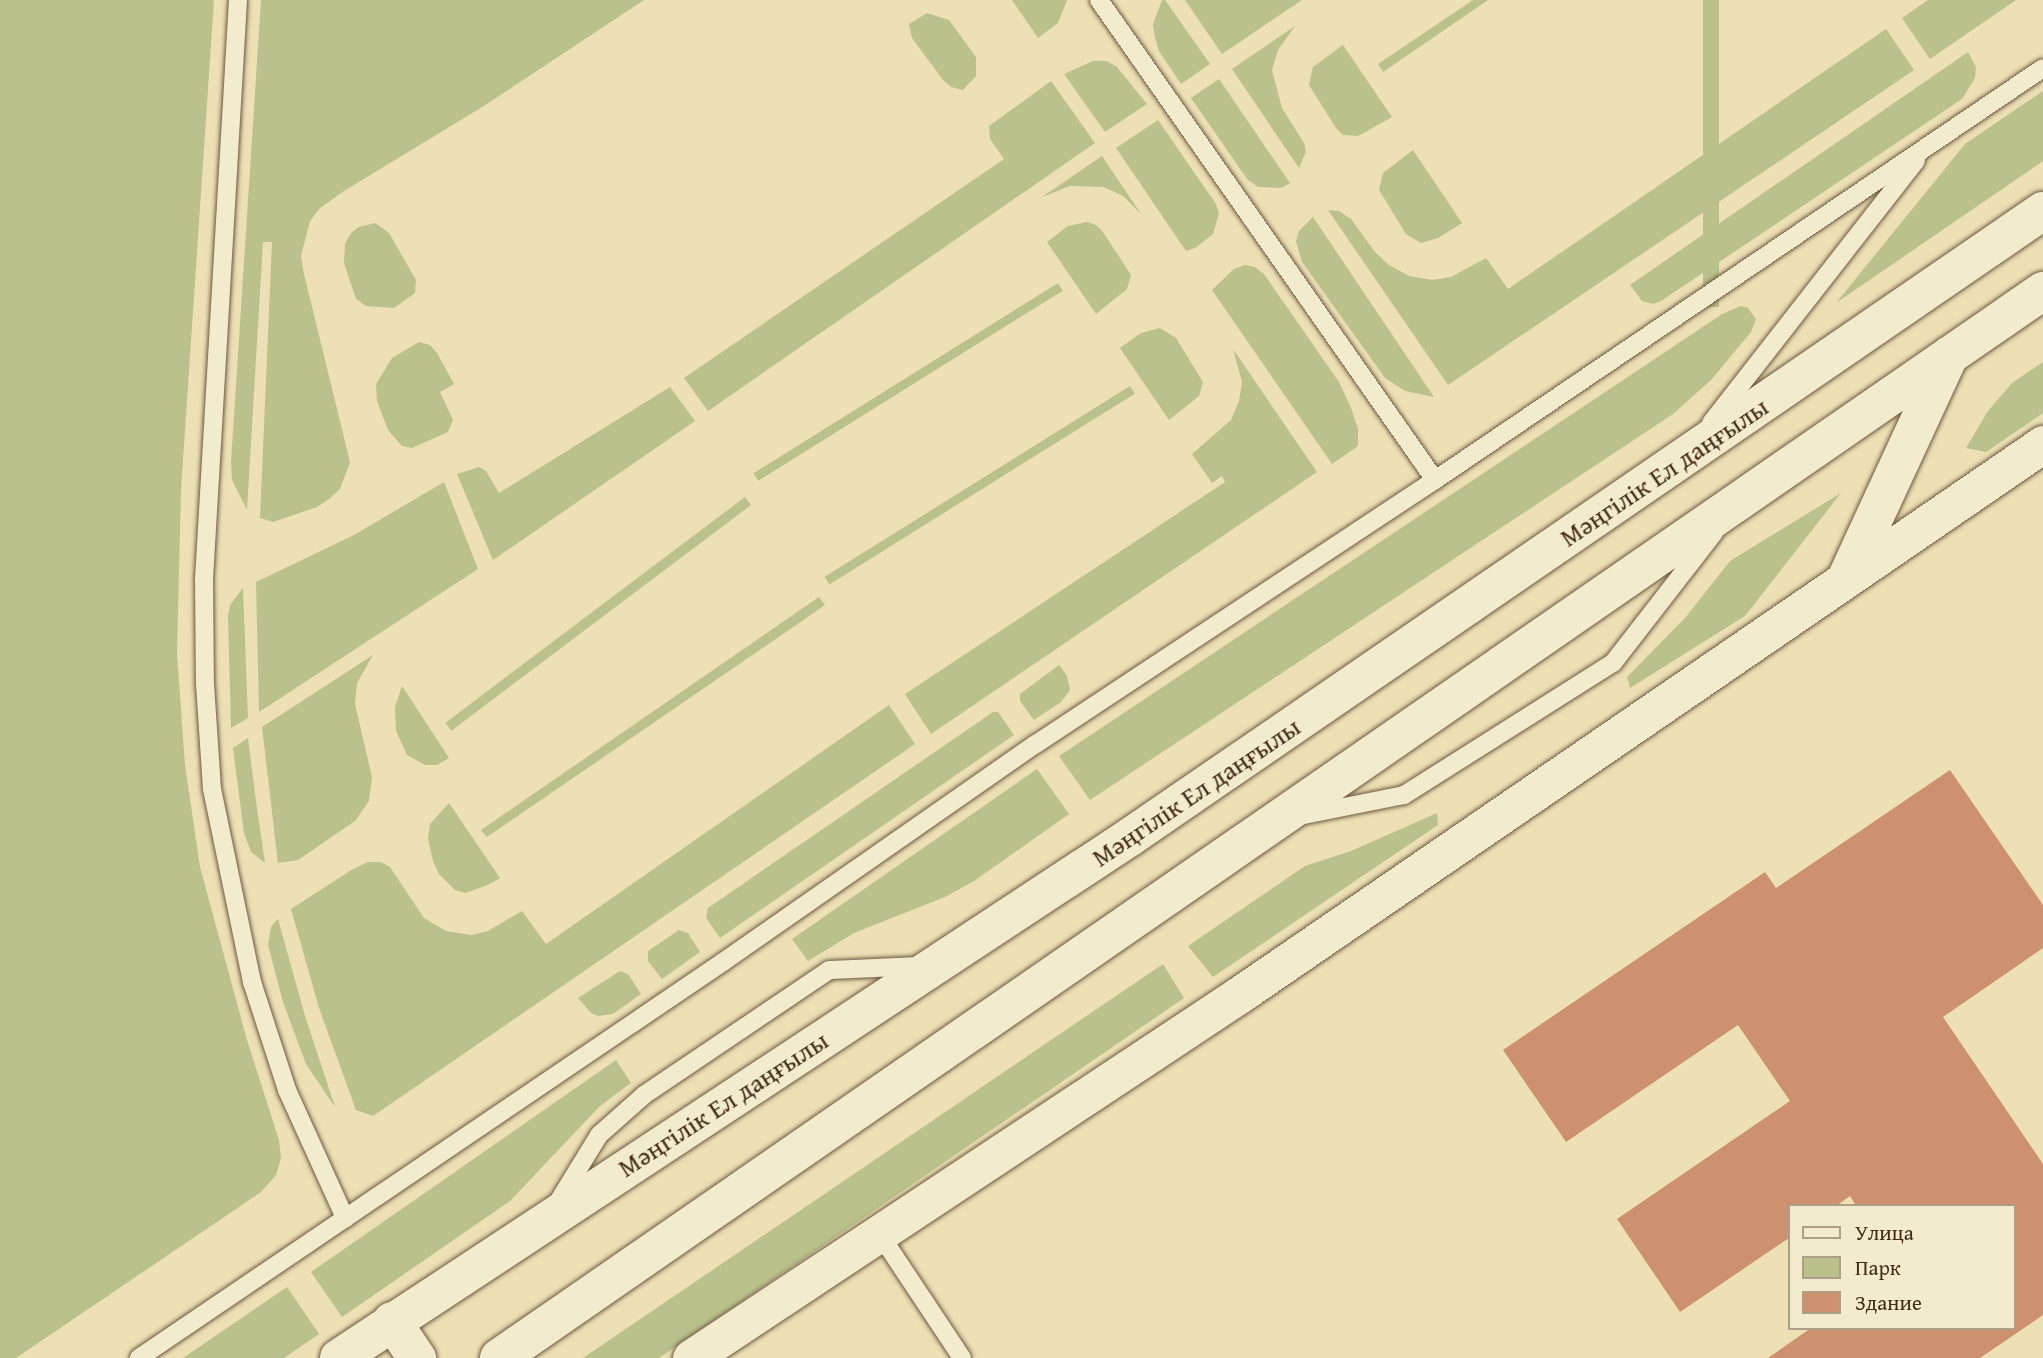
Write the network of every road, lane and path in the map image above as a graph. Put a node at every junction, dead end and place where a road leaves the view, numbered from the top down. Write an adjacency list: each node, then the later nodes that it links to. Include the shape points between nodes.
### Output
1 (238, 0): 15 (lane, via 204,579 212,789 252,982 287,1090)
2 (1100, 0): 10 (lane)
3 (2043, 68): 4 (lane)
4 (1927, 148): 9 (lane); 10 (lane)
5 (2043, 211): 9 (main road, Мәңгілік Ел даңғылы)
6 (2043, 291): 7 (main road)
7 (1948, 356): 11 (main road); 12 (main road)
8 (2043, 444): 12 (street)
9 (1681, 461): 14 (main road, Мәңгілік Ел даңғылы)
10 (1435, 480): 15 (lane, via 1036,744)
11 (1739, 500): 13 (main road); 13 (lane, via 1613,663 1404,795)
12 (1846, 579): 17 (street, via 1239,995)
13 (1276, 821): 22 (main road)
14 (935, 965): 16 (main road, Мәңгілік Ел даңғылы); 16 (lane, via 829,970 644,1095 599,1135)
15 (345, 1219): 19 (lane)
16 (547, 1220): 18 (main road, Мәңгілік Ел даңғылы)
17 (879, 1233): 23 (street); 24 (lane)
18 (392, 1321): 20 (main road, Мәңгілік Ел даңғылы); 21 (main road)
19 (139, 1358)
20 (339, 1358)
21 (417, 1358)
22 (499, 1358)
23 (691, 1358)
24 (962, 1358)

